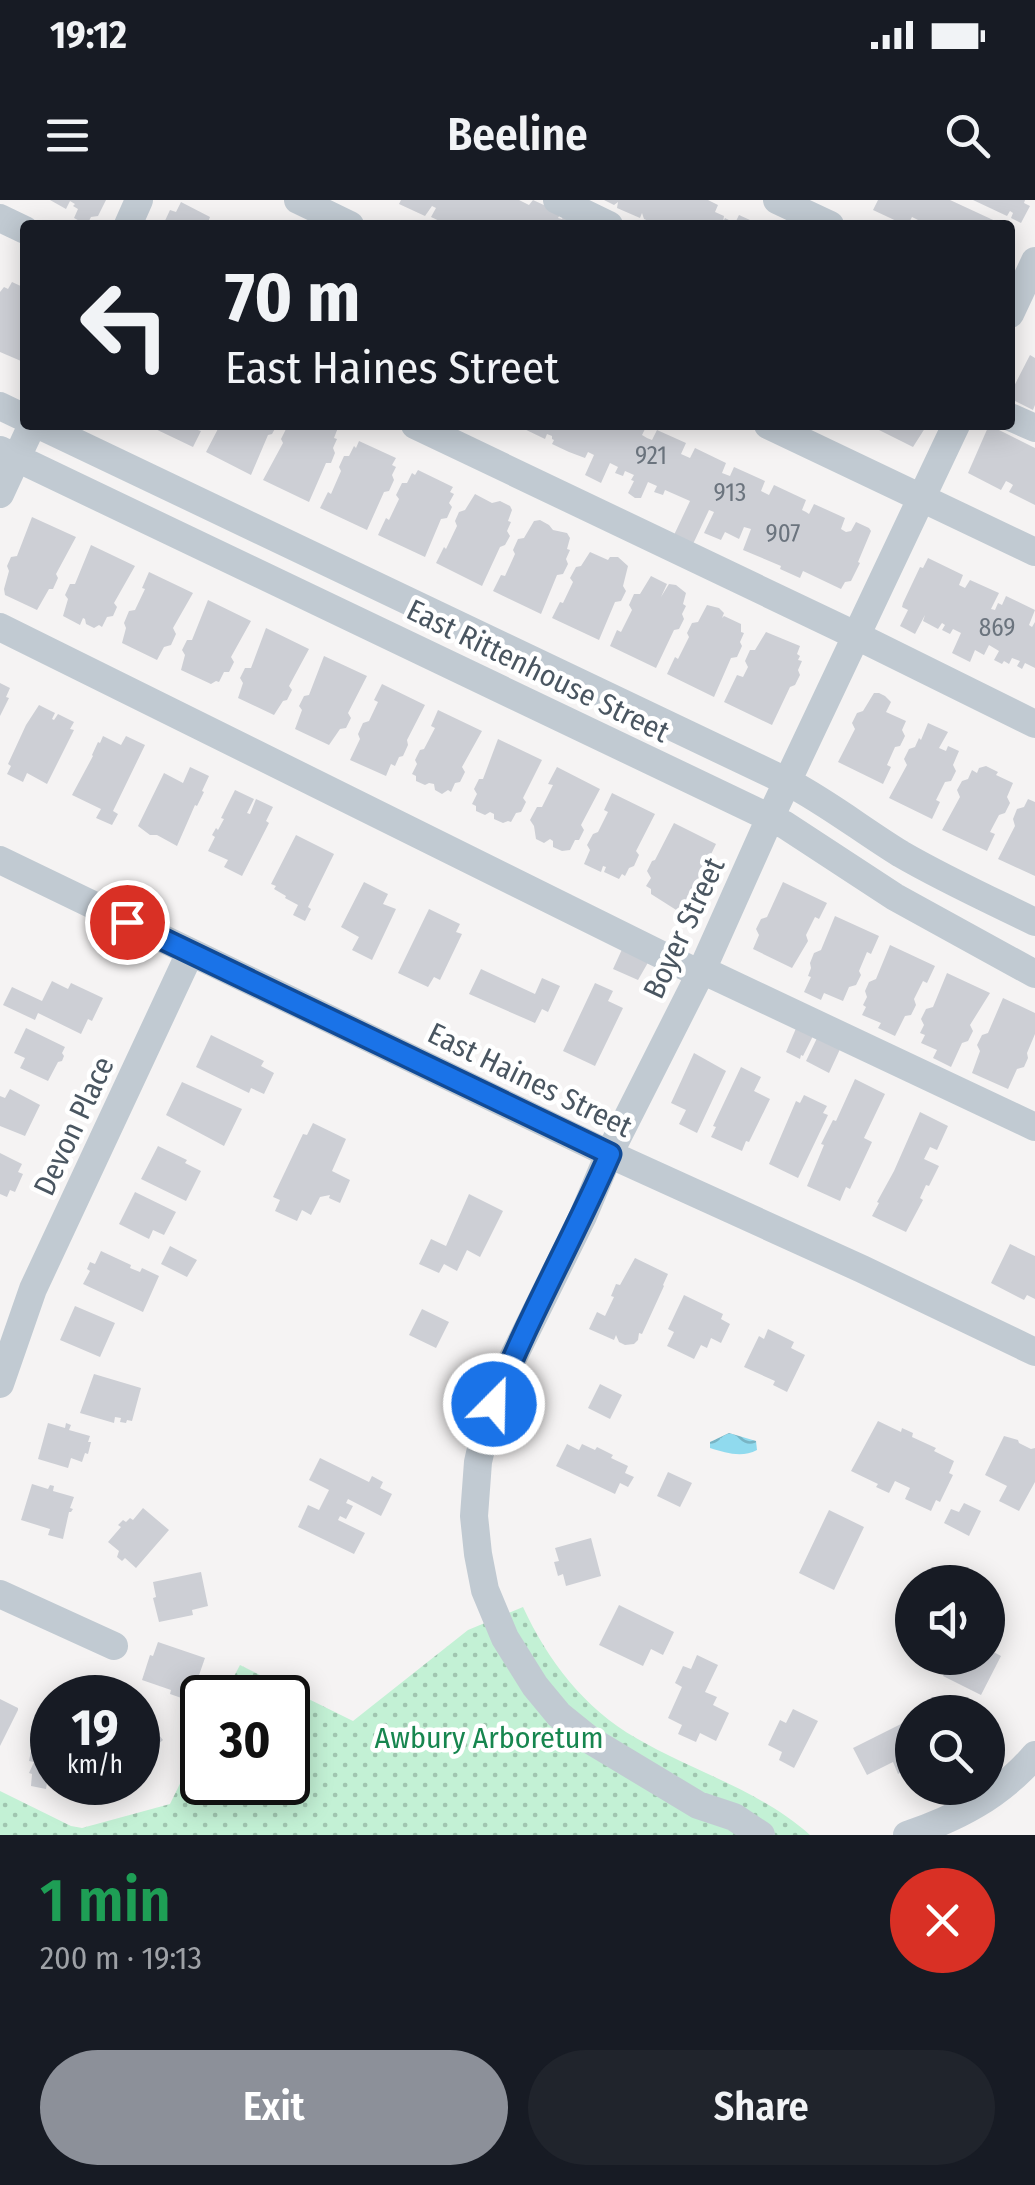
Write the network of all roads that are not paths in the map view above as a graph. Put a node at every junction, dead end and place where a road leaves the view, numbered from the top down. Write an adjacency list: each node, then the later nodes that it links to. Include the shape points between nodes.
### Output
1 (298, 200): 4 (street)
2 (557, 200): 5 (street)
3 (777, 200): 6 (street)
4 (340, 220)
5 (599, 220)
6 (819, 220)
7 (1035, 261): 8 (street)
8 (1015, 302)
9 (31, 430): 14 (street)
10 (47, 430): 21 (street, East Rittenhouse Street)
11 (425, 430): 19 (street)
12 (778, 430): 16 (street)
13 (954, 430): 16 (street, Boyer Street)
14 (8, 454): 15 (street); 22 (street, East Rittenhouse Street)
15 (0, 494)
16 (920, 498): 17 (street); 19 (street, Boyer Street)
17 (1035, 552)
18 (0, 627): 28 (street)
19 (857, 636): 20 (street); 21 (street, Boyer Street)
20 (1035, 724)
21 (788, 782): 22 (street, Boyer Street); 24 (street, East Rittenhouse Street, via 936,874)
22 (770, 818): 27 (street, East Rittenhouse Street); 28 (street, Boyer Street)
23 (0, 860): 26 (street, East Haines Street)
24 (1035, 922)
25 (1035, 936): 27 (street)
26 (190, 954): 30 (street, East Haines Street); 32 (street, Devon Place, via 34,1289)
27 (1027, 971)
28 (701, 972): 29 (street); 30 (street, Boyer Street)
29 (1035, 1128)
30 (610, 1154): 31 (street, East Haines Street); 36 (street, Boyer Street, via 490,1416 474,1516 486,1590 524,1671 573,1728 698,1805)
31 (1035, 1352)
32 (0, 1384)
33 (0, 1594): 34 (street)
34 (114, 1646)
35 (1035, 1755): 37 (street, via 976,1806)
36 (761, 1835)
37 (907, 1835)

